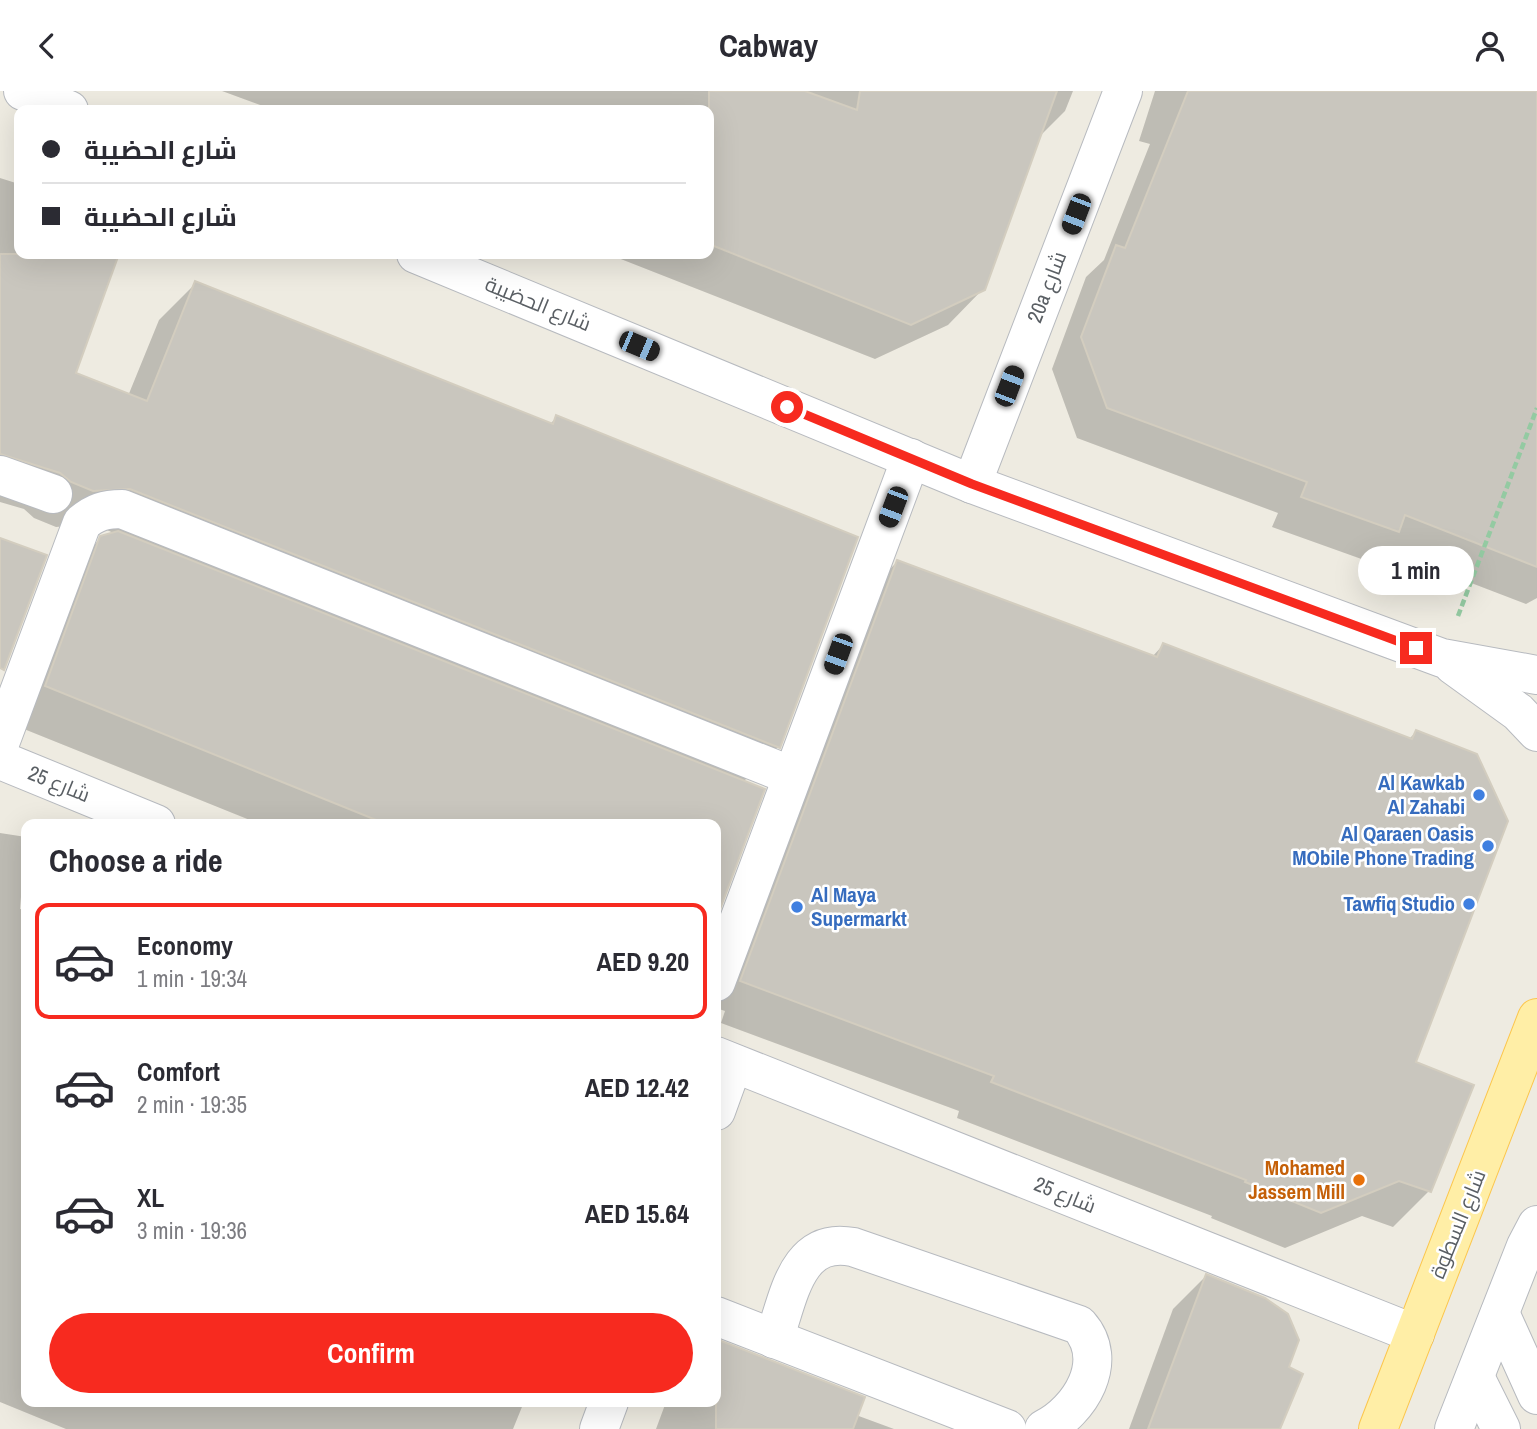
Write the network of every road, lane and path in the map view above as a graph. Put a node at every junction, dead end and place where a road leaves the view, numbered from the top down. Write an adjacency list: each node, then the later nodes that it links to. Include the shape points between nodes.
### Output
1 (23, 91): 3 (street)
2 (1123, 91): 8 (street, 20a شارع)
3 (57, 105)
4 (428, 259): 6 (street, شارع الحضيبة)
5 (1537, 408): 10 (path)
6 (911, 458): 8 (street, شارع الحضيبة); 15 (street)
7 (0, 475): 9 (street)
8 (972, 484): 10 (street, شارع الحضيبة)
9 (53, 495)
10 (1442, 658): 11 (street, شارع الحضيبة); 12 (street, شارع الحضيبة, via 1518,712)
11 (1537, 675)
12 (1537, 732)
13 (0, 743): 15 (street, via 82,523 107,509 122,509)
14 (0, 760): 16 (street, شارع 25)
15 (792, 776): 17 (street)
16 (144, 819)
17 (721, 968)
18 (1537, 1018): 24 (main road, شارع السطوة)
19 (725, 1060): 20 (street); 24 (street, شارع 25)
20 (721, 1083)
21 (1532, 1254): 22 (street)
22 (1500, 1313): 26 (street); 27 (street)
23 (721, 1318): 25 (street)
24 (1415, 1334): 32 (main road, شارع السطوة)
25 (774, 1339): 29 (street, via 808,1257 837,1244 853,1247 1079,1325 1091,1343 1094,1364); 31 (street)
26 (1475, 1377): 33 (street); 34 (street)
27 (1537, 1395)
28 (607, 1407): 30 (street)
29 (1066, 1423)
30 (599, 1429)
31 (1007, 1429)
32 (1378, 1429)
33 (1454, 1429)
34 (1501, 1429)

